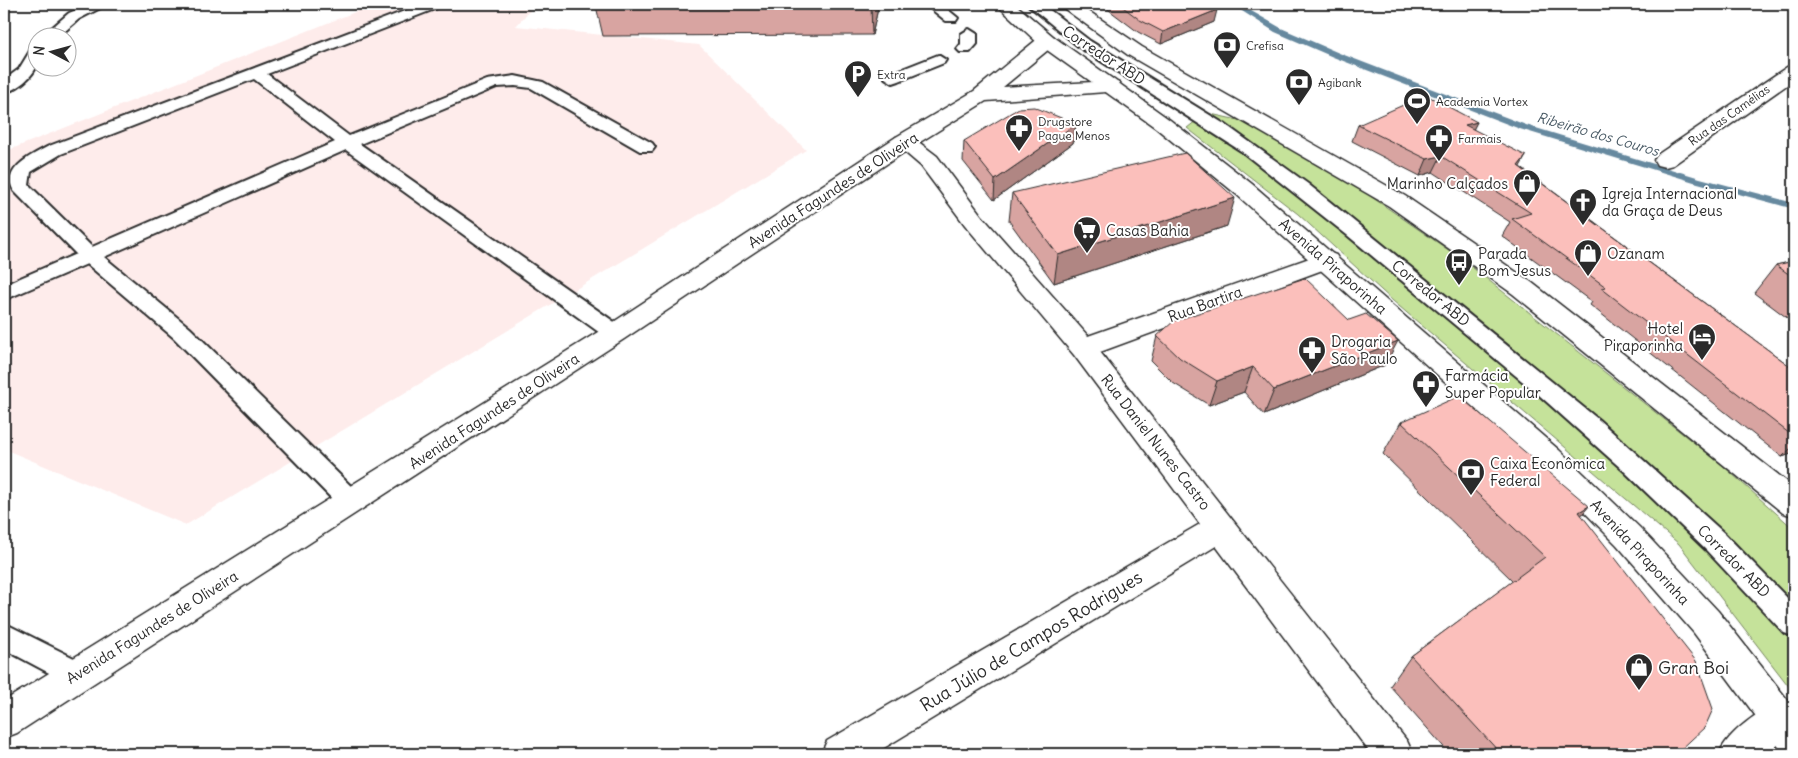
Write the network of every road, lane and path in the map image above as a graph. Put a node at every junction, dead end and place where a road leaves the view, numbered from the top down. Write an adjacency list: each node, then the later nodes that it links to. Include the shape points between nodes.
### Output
1 (101, 4): 8 (lane, via 74,16)
2 (435, 4): 13 (lane)
3 (932, 4): 7 (lane)
4 (1005, 4): 9 (main road, Avenida Piraporinha)
5 (1034, 4): 30 (lane, Corredor ABD, via 1108,60 1244,145 1350,227 1623,454 1707,533)
6 (1067, 4): 28 (main road, via 1135,51 1413,212 1522,288)
7 (951, 18)
8 (59, 28)
9 (1047, 41): 15 (main road, Avenida Piraporinha); 17 (main road, Avenida Fagundes de Oliveira)
10 (938, 60): 14 (lane)
11 (28, 67): 16 (lane)
12 (1794, 71): 21 (main road, Rua das Camélias)
13 (256, 73): 18 (lane); 22 (lane, via 55,150 30,163 21,172 20,187)
14 (893, 78)
15 (1112, 87): 17 (main road, Avenida Fagundes de Oliveira); 23 (main road, Avenida Piraporinha, via 1244,188)
16 (4, 88)
17 (981, 95): 19 (main road, Avenida Fagundes de Oliveira)
18 (347, 142): 20 (lane, via 493,83 509,80 537,85); 22 (lane); 25 (lane)
19 (904, 142): 25 (main road, Avenida Fagundes de Oliveira); 26 (main road, Rua Daniel Nunes Castro, via 929,161 974,220)
20 (646, 147)
21 (1665, 160)
22 (90, 256): 24 (lane); 27 (lane, via 182,332)
23 (1327, 260): 26 (main road, Rua Bartira); 34 (main road, Avenida Piraporinha, via 1549,458 1628,536 1706,622)
24 (4, 293)
25 (615, 333): 27 (main road, Avenida Fagundes de Oliveira)
26 (1083, 348): 29 (main road, Rua Daniel Nunes Castro)
27 (351, 502): 32 (main road, Avenida Fagundes de Oliveira)
28 (1794, 504)
29 (1222, 528): 35 (main road, Rua Júlio de Campos Rodrigues); 36 (main road, Rua Daniel Nunes Castro)
30 (1794, 624)
31 (4, 635): 32 (lane)
32 (78, 674): 33 (main road, Avenida Fagundes de Oliveira)
33 (4, 721)
34 (1790, 723): 37 (main road)
35 (840, 754)
36 (1394, 754)
37 (1738, 754)

